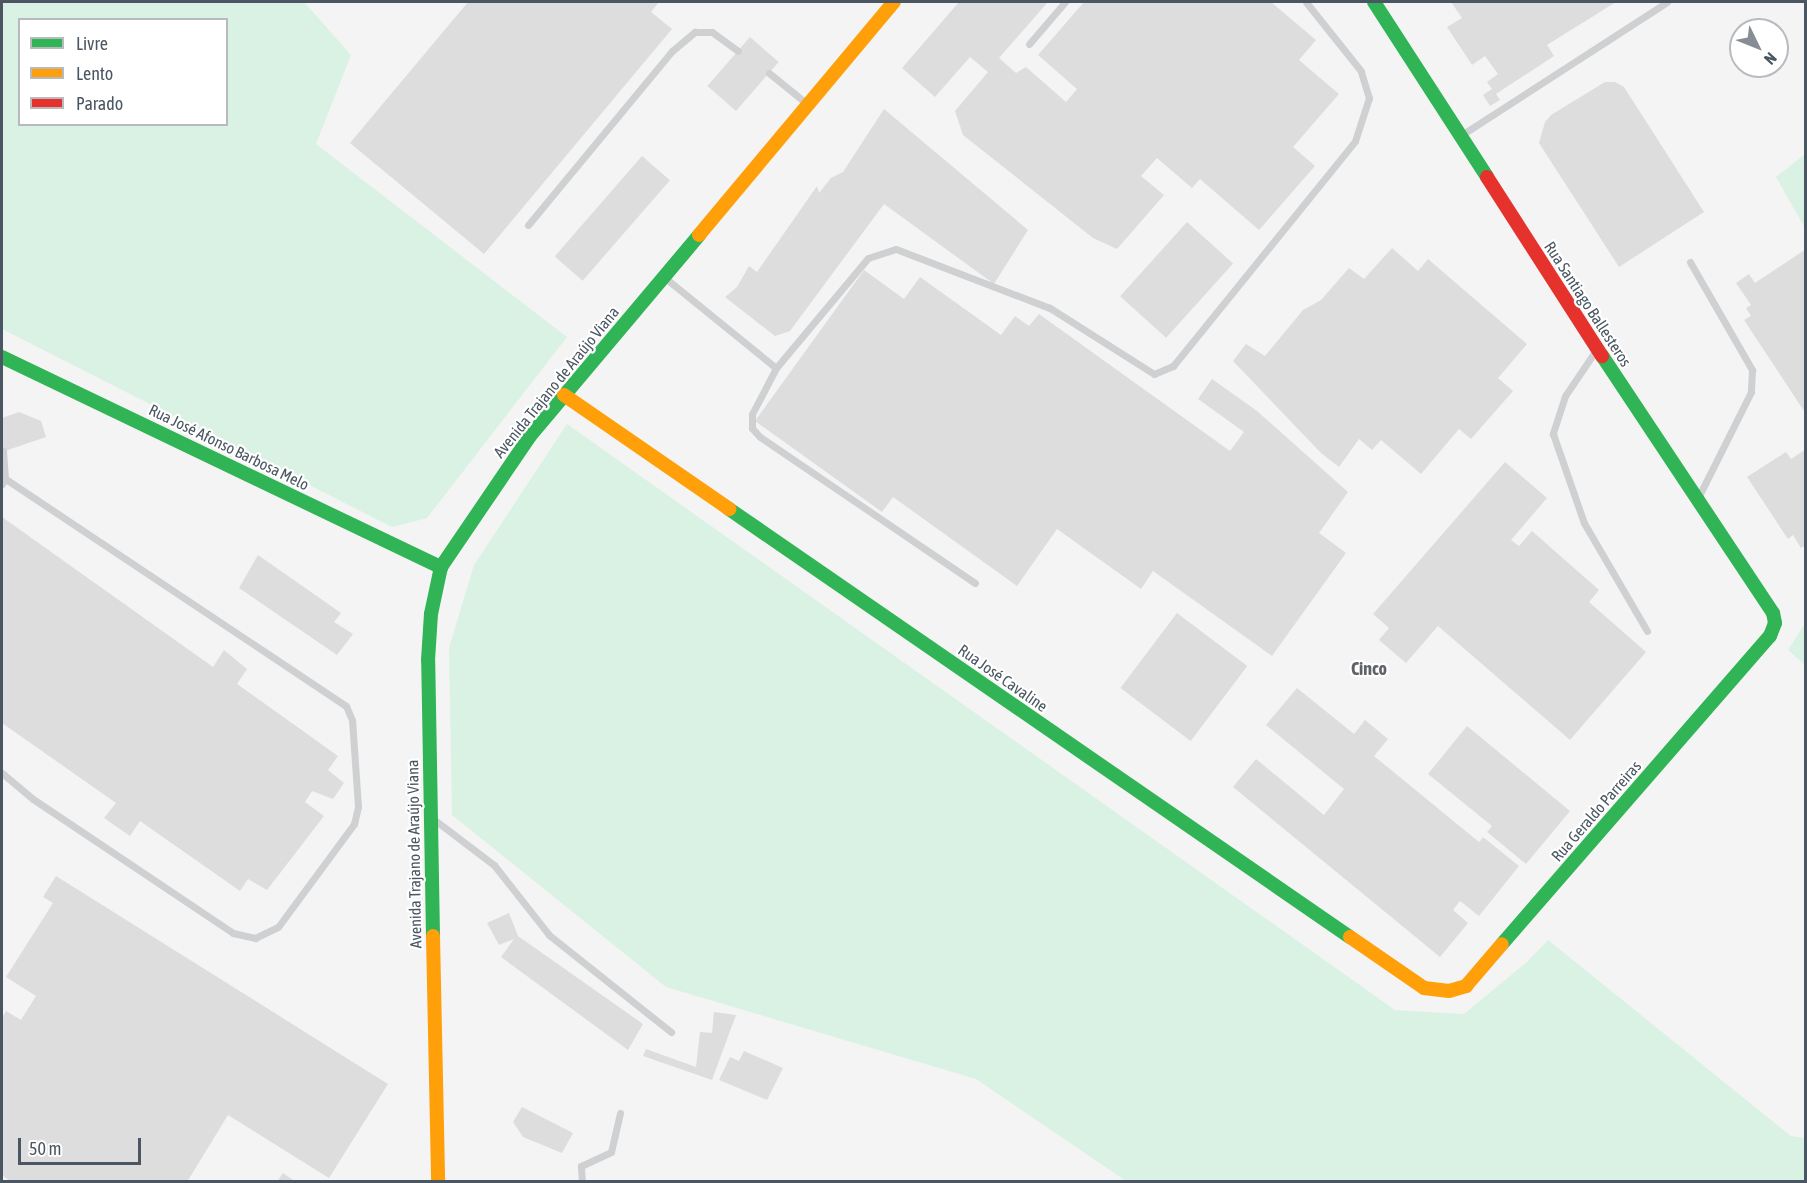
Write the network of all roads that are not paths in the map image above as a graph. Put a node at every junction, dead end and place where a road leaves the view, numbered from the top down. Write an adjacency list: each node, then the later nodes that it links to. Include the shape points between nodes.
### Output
1 (894, 2): 9 (street, Avenida Trajano de Araújo Viana)
2 (1065, 2): 6 (lane)
3 (1306, 2): 16 (lane, via 1361,71 1369,98 1354,141 1173,366 1154,374 1050,308 896,249 868,258)
4 (1374, 2): 10 (street, Rua Santiago Ballesteros)
5 (1667, 2): 10 (lane)
6 (1029, 44)
7 (738, 51): 11 (lane, via 712,32 695,32 672,51)
8 (768, 73): 9 (lane)
9 (808, 104): 13 (street, Avenida Trajano de Araújo Viana)
10 (1460, 136): 14 (street, Rua Santiago Ballesteros)
11 (528, 225)
12 (1690, 262): 20 (lane, via 1752,370 1751,392)
13 (663, 276): 16 (lane); 17 (street, Avenida Trajano de Araújo Viana)
14 (1598, 348): 20 (street, Rua Santiago Ballesteros); 24 (lane, via 1565,396 1553,434 1584,523)
15 (2, 357): 21 (street, Rua José Afonso Barbosa Melo)
16 (776, 368): 22 (lane, via 752,414 752,428 760,438)
17 (564, 395): 21 (street, Avenida Trajano de Araújo Viana, via 530,436); 27 (street, Rua José Cavaline)
18 (3, 452): 19 (lane)
19 (3, 482): 25 (lane, via 345,706 352,720 358,807 354,824 278,927 255,938 233,933 33,799)
20 (1696, 502): 23 (street, Rua Santiago Ballesteros, via 1773,613)
21 (441, 567): 26 (street, Avenida Trajano de Araújo Viana, via 431,614 428,660)
22 (975, 583)
23 (1775, 623): 27 (street, Rua Geraldo Parreiras, via 1770,636 1466,986 1449,991)
24 (1647, 631)
25 (2, 773)
26 (428, 816): 28 (lane, via 494,865 549,935); 30 (street, Avenida Trajano de Araújo Viana)
27 (1424, 988)
28 (671, 1032)
29 (620, 1113): 31 (lane, via 611,1152 581,1166)
30 (438, 1182)
31 (582, 1182)

